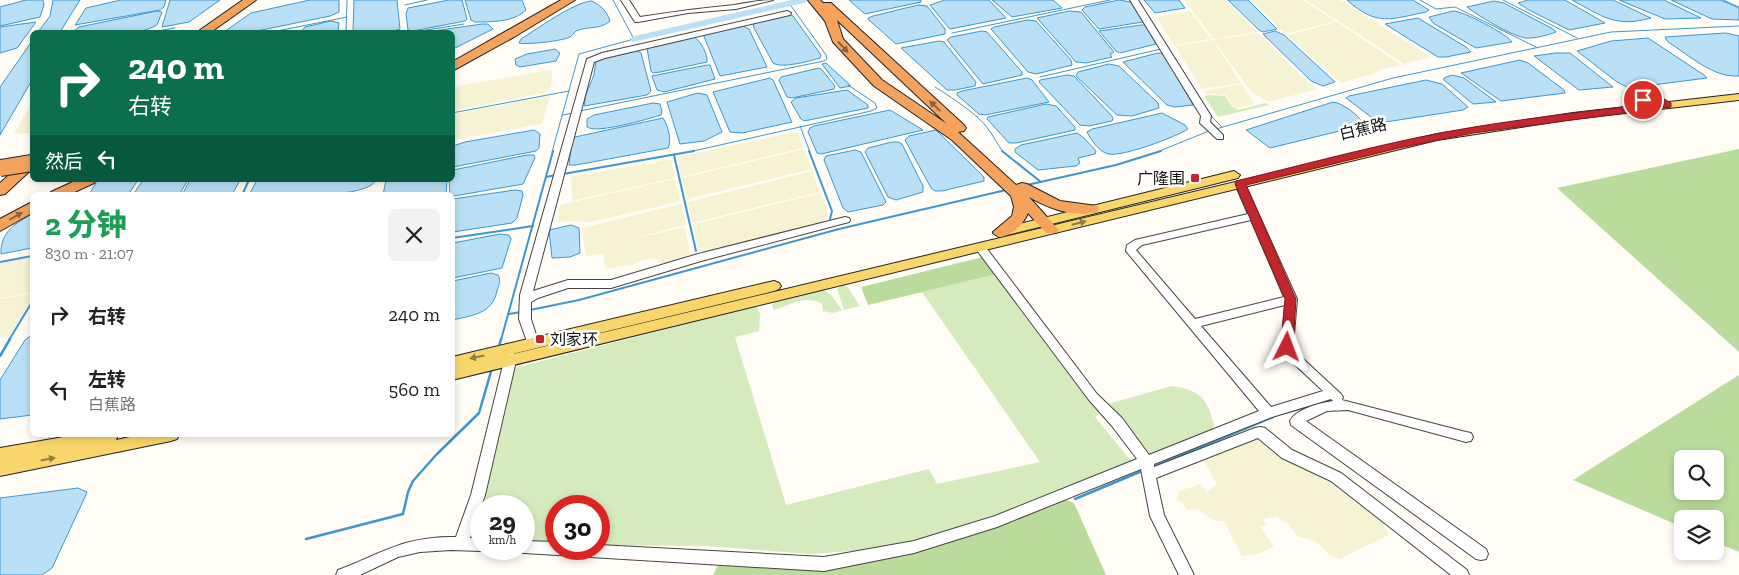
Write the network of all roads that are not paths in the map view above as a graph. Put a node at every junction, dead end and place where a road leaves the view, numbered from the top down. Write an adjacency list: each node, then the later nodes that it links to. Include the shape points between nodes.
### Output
1 (240, 0): 10 (highway)
2 (250, 0): 11 (highway)
3 (564, 0): 12 (highway)
4 (569, 0): 13 (highway)
5 (625, 0): 6 (street, via 638,20)
6 (769, 0)
7 (1134, 0): 18 (street, via 1206,116 1205,123)
8 (820, 2): 27 (highway, one-way to 8); 27 (highway, one-way to 27, via 831,20 837,40 878,83 957,137)
9 (787, 13): 40 (street, via 590,61)
10 (198, 30)
11 (207, 30)
12 (455, 60)
13 (455, 65)
14 (1739, 90): 16 (main road)
15 (1739, 97): 16 (main road)
16 (1689, 99): 17 (main road)
17 (1664, 102): 25 (main road, via 1473,130); 32 (main road, 白蕉路, via 1550,111 1426,132)
18 (1220, 137)
19 (30, 162): 22 (highway, bridge)
20 (30, 164): 26 (highway)
21 (30, 164): 28 (highway)
22 (0, 166)
23 (30, 174): 30 (highway)
24 (85, 182): 29 (highway)
25 (1240, 184): 33 (street); 35 (main road, one-way to 25)
26 (0, 186)
27 (1020, 190): 32 (highway, via 1061,207); 35 (highway); 37 (highway, via 1022,210 1019,219)
28 (0, 191)
29 (63, 192)
30 (0, 200)
31 (30, 208): 36 (highway, one-way to 31)
32 (1092, 209): 35 (main road, 白蕉路)
33 (1254, 216): 39 (street); 41 (street, via 1139,242 1131,247 1132,255)
34 (845, 220): 40 (street, via 611,284 568,284)
35 (1051, 225): 37 (main road, 白蕉路); 38 (main road)
36 (0, 226)
37 (1001, 232): 42 (main road, 白蕉路)
38 (980, 247): 43 (main road); 54 (street, via 1092,397 1116,422)
39 (1291, 299): 41 (street); 46 (street, via 1287,347)
40 (525, 301): 42 (street, via 525,319)
41 (1192, 324): 48 (street)
42 (533, 344): 43 (main road, 白蕉路)
43 (509, 356): 44 (main road, one-way to 44); 45 (main road); 55 (street, via 478,495)
44 (455, 363)
45 (455, 373)
46 (1333, 392): 47 (street); 48 (street)
47 (1344, 404): 51 (street); 58 (street, via 1330,405 1296,420)
48 (1268, 413): 54 (street)
49 (99, 437): 52 (main road)
50 (161, 437): 53 (main road, one-way to 50)
51 (1466, 437)
52 (0, 455)
53 (0, 469)
54 (1148, 469): 57 (street, via 914,548 824,564); 60 (street, via 1157,516); 61 (street, via 1260,432 1287,454 1336,477)
55 (461, 544): 56 (street); 59 (street, via 402,550)
56 (470, 544)
57 (535, 548)
58 (1481, 554)
59 (343, 575)
60 (1187, 575)
61 (1462, 575)

